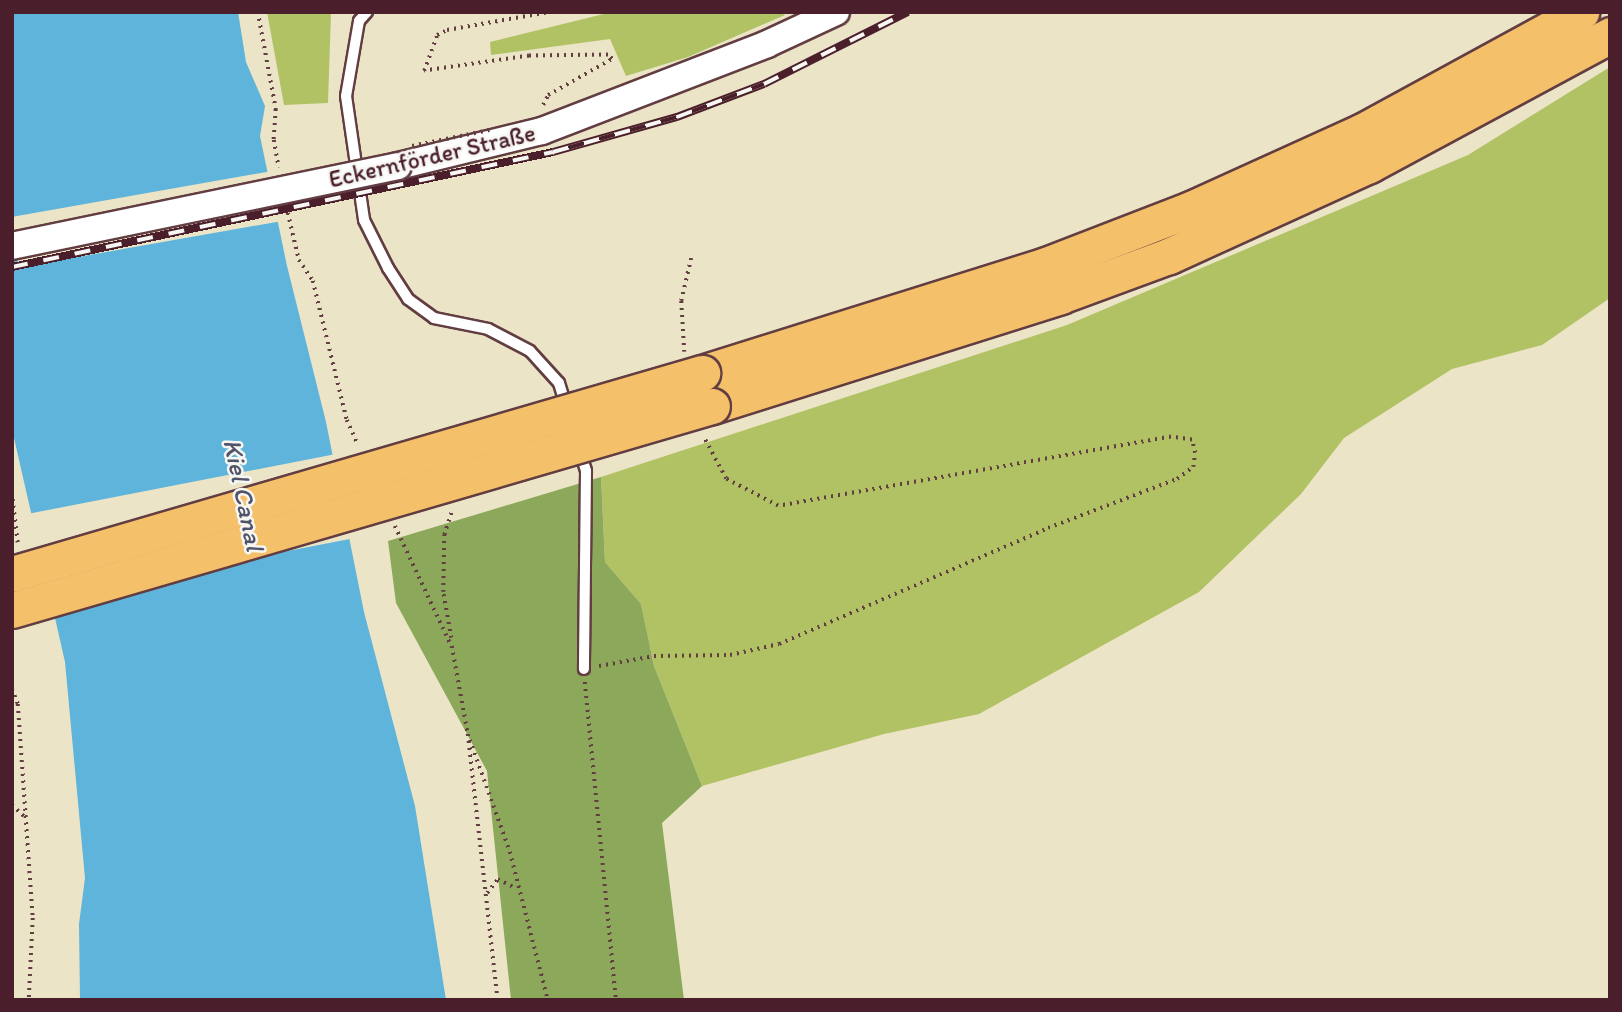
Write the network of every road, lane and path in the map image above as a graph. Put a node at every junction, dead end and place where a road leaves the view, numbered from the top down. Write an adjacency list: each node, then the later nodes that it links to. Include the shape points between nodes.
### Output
1 (258, 12): 8 (path, via 276,109 274,140)
2 (366, 12): 13 (lane, via 359,22 346,96 364,220 408,299 434,318 488,329 530,351 559,383)
3 (549, 12): 7 (path, via 447,30 437,35 424,71 529,56 607,55 612,60 548,95 538,118)
4 (836, 12): 7 (street, Eckernförder Straße, via 756,49)
5 (1581, 12): 12 (highway, via 1361,132 1191,209 1046,265)
6 (1610, 35): 14 (highway, via 1381,159 1169,256)
7 (542, 131): 10 (street, Eckernförder Straße, bridge, via 492,146)
8 (281, 179)
9 (286, 205): 16 (path, via 299,260 313,281 347,420)
10 (12, 246)
11 (691, 258): 12 (path, via 681,301 680,337)
12 (694, 367): 20 (highway, bridge)
13 (570, 421)
14 (707, 421): 21 (highway, bridge); 23 (path, via 726,479 778,506 1171,437 1192,440 1195,453 1193,467 1177,479 1048,528 779,644 730,655 654,656)
15 (574, 433): 23 (lane, via 586,471)
16 (364, 457)
17 (12, 492): 20 (path, via 20,535)
18 (456, 500): 22 (path, via 444,535 443,593)
19 (392, 519): 22 (path)
20 (14, 563)
21 (12, 610)
22 (453, 647): 25 (path)
23 (584, 669): 33 (path)
24 (12, 689): 27 (path, via 18,704)
25 (468, 734): 28 (path); 29 (path)
26 (12, 805): 27 (path)
27 (26, 819): 30 (path, via 33,918)
28 (519, 890): 29 (path, via 498,879); 32 (path)
29 (487, 893): 31 (path)
30 (29, 1000)
31 (498, 1000)
32 (548, 1000)
33 (616, 1000)

